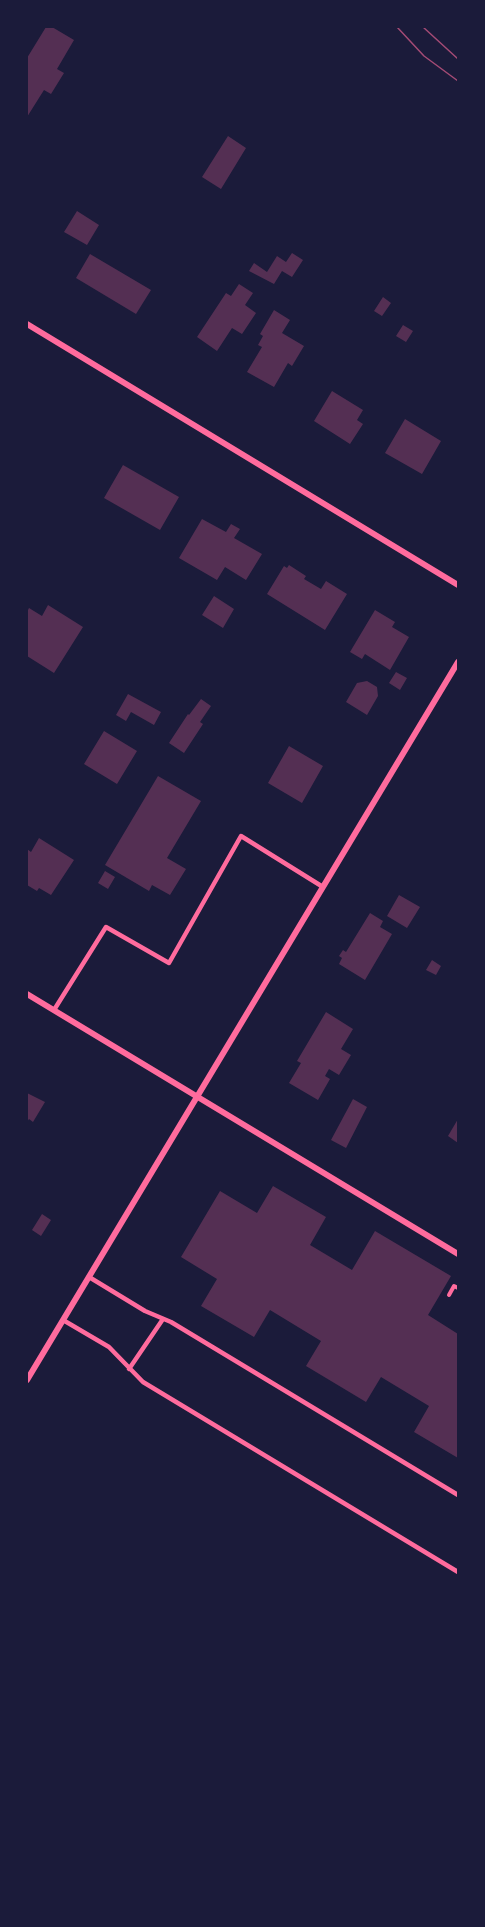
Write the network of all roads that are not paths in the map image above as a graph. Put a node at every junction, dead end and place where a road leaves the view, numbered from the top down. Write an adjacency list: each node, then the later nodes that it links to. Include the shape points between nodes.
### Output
1 (27, 324): 2 (street)
2 (458, 585)
3 (458, 662): 4 (street)
4 (323, 887): 6 (lane, via 241,836 169,963 106,927); 7 (street)
5 (27, 994): 6 (street)
6 (54, 1010): 7 (street)
7 (197, 1097): 8 (street); 9 (street)
8 (458, 1254)
9 (89, 1277): 10 (lane); 11 (street)
10 (163, 1318): 12 (lane); 14 (lane)
11 (63, 1320): 12 (lane, via 109,1347); 13 (street)
12 (129, 1369): 15 (lane, via 143,1382)
13 (27, 1380)
14 (458, 1495)
15 (458, 1572)

